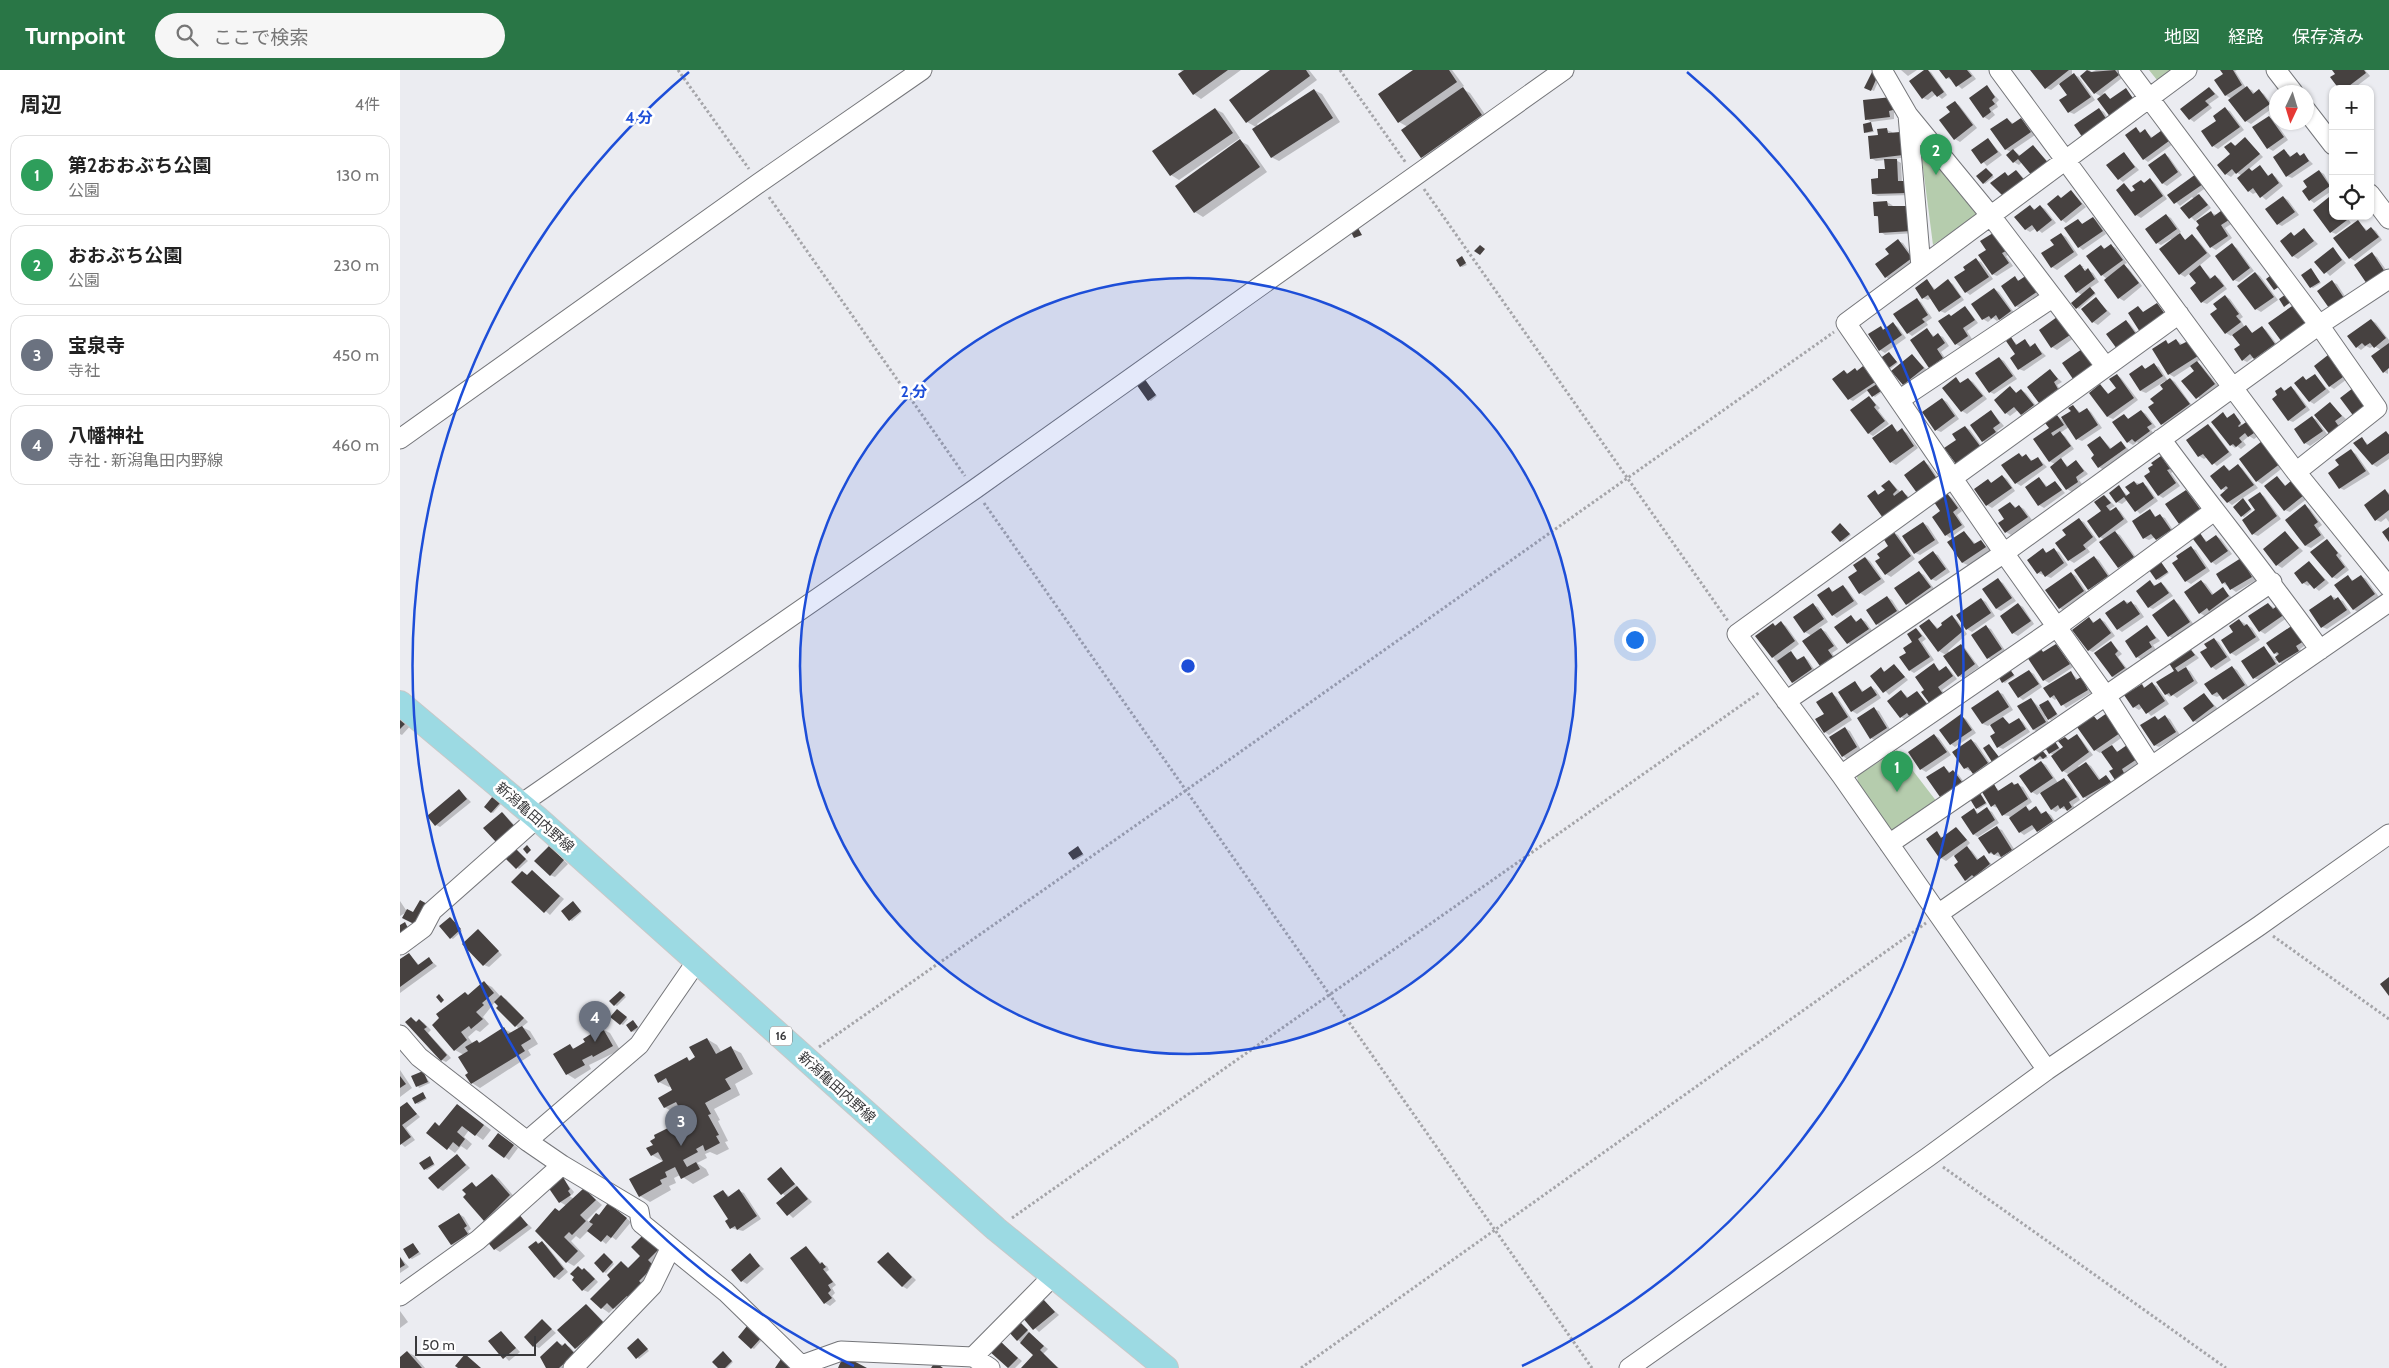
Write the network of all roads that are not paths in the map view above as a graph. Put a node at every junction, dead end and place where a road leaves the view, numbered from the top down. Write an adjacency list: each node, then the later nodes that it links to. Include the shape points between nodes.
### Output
1 (922, 70): 26 (street)
2 (1564, 70): 41 (street, via 974,489)
3 (1882, 70): 10 (street)
4 (2000, 70): 13 (street)
5 (2128, 70): 9 (street)
6 (2188, 70): 9 (street)
7 (2276, 70): 8 (street)
8 (2288, 85)
9 (2149, 98): 13 (street); 21 (street)
10 (1908, 115): 15 (street); 17 (street)
11 (2314, 120): 12 (street)
12 (2329, 140)
13 (2066, 160): 15 (street); 20 (street)
14 (2374, 199): 16 (street)
15 (1991, 216): 17 (street); 19 (street)
16 (2389, 219)
17 (1921, 267): 24 (street, via 1846,323)
18 (2389, 279): 21 (street)
19 (2052, 298): 22 (street); 24 (street)
20 (2179, 314): 22 (street); 23 (street)
21 (2319, 326): 23 (street); 27 (street, via 2377,408)
22 (2106, 367): 28 (street)
23 (2233, 388): 25 (street); 27 (street)
24 (1899, 400): 28 (street)
25 (2161, 439): 29 (street); 30 (street)
26 (400, 440)
27 (2296, 472): 32 (street)
28 (1953, 479): 30 (street); 37 (street, via 1737,634)
29 (2214, 511): 31 (street); 34 (street)
30 (2004, 553): 34 (street); 37 (street)
31 (2272, 582): 35 (street); 36 (street)
32 (2389, 587)
33 (2389, 602): 35 (street)
34 (2058, 626): 36 (street); 40 (street)
35 (2320, 650): 39 (street)
36 (2106, 696): 39 (street); 43 (street)
37 (1786, 700): 40 (street)
38 (400, 703): 41 (main road, 新潟亀田内野線 / 16)
39 (2151, 766): 44 (street)
40 (1841, 775): 43 (street)
41 (529, 811): 45 (street, via 432,910 423,928); 46 (main road, 新潟亀田内野線 / 16)
42 (2389, 834): 48 (street)
43 (1889, 844): 44 (street)
44 (1938, 914): 48 (street)
45 (400, 945)
46 (697, 961): 49 (street, via 639,1045); 52 (main road, 新潟亀田内野線 / 16)
47 (400, 1035): 49 (street, via 419,1057)
48 (2047, 1070): 59 (street)
49 (527, 1141): 50 (street)
50 (562, 1165): 51 (street, via 639,1211 641,1223); 53 (street, via 478,1240)
51 (670, 1249): 55 (street, via 726,1292); 56 (street, via 652,1286)
52 (1052, 1277): 54 (street); 58 (main road, 新潟亀田内野線 / 16)
53 (400, 1296)
54 (973, 1357): 55 (street, via 841,1352); 57 (street)
55 (803, 1366)
56 (573, 1368)
57 (990, 1368)
58 (1165, 1368)
59 (1629, 1368)

